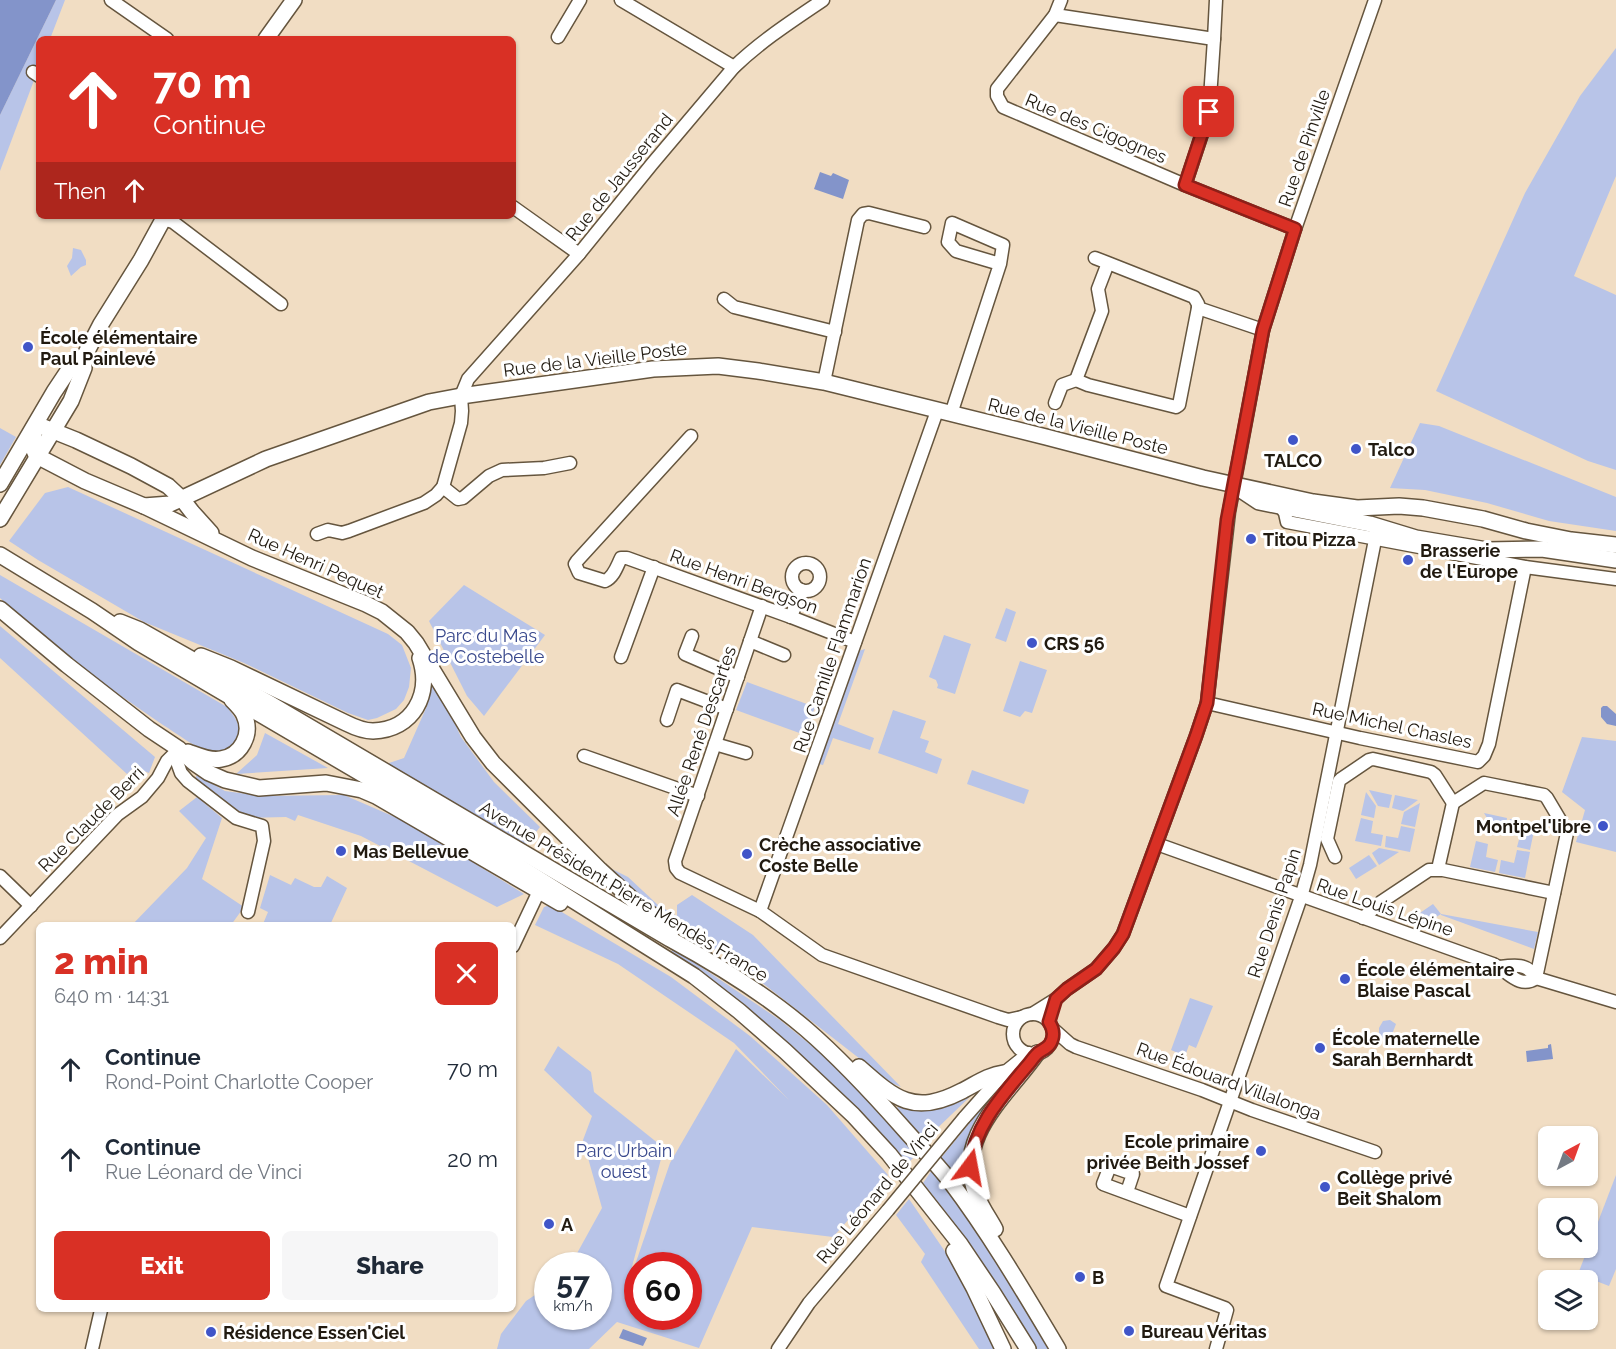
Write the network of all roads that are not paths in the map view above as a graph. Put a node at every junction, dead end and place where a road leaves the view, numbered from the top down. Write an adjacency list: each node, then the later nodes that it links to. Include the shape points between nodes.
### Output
1 (111, 0): 10 (street)
2 (294, 0): 11 (main road)
3 (580, 0): 12 (street)
4 (621, 0): 14 (street)
5 (823, 0): 14 (street, Rue de Jausserand)
6 (1061, 0): 9 (street, Rue des Cigognes)
7 (1216, 0): 13 (street)
8 (1375, 0): 20 (street, Rue de Pinville)
9 (1055, 15): 13 (street); 15 (street, Rue des Cigognes, via 997,89 1003,107)
10 (163, 36)
11 (272, 36)
12 (558, 37)
13 (1214, 39): 15 (street, via 1209,112)
14 (734, 67): 21 (street, Rue de Jausserand)
15 (1185, 185): 20 (street, Rue des Cigognes)
16 (516, 209): 21 (street)
17 (163, 219): 30 (main road)
18 (166, 219): 26 (street)
19 (924, 227): 29 (street, via 863,214 858,220)
20 (1295, 229): 28 (street, Rue de Pinville)
21 (579, 254): 33 (street, Rue de Jausserand, via 476,369)
22 (1095, 258): 23 (street)
23 (1108, 263): 27 (street, via 1194,297); 31 (street, via 1098,289 1102,311)
24 (1000, 264): 24 (street, via 1003,245 952,224 948,242 956,251); 35 (street, Rue Camille Flammarion)
25 (724, 299): 29 (street, via 734,307)
26 (281, 304)
27 (1198, 308): 28 (street); 31 (street, via 1176,407)
28 (1263, 330): 42 (street, Rue de Pinville)
29 (835, 332): 32 (street)
30 (83, 358): 36 (main road, via 72,365); 37 (main road, via 84,368 71,401)
31 (1077, 380): 34 (street, via 1062,385)
32 (824, 382): 33 (main road, Rue de la Vieille Poste, via 718,366 684,366); 35 (main road, Rue de la Vieille Poste)
33 (461, 396): 43 (street, via 461,423); 44 (main road, Rue de la Vieille Poste, via 429,402 266,459)
34 (1055, 403)
35 (944, 412): 42 (main road, Rue de la Vieille Poste); 65 (street, Rue Camille Flammarion)
36 (36, 424): 37 (main road, Rue Henri Pequet); 39 (main road, via 33,451); 41 (main road)
37 (53, 432): 39 (main road); 44 (main road, Rue Henri Pequet, via 131,466 168,486)
38 (691, 436): 55 (street, Rue Henri Bergson, via 575,564 579,573 605,581 621,558)
39 (38, 456): 45 (main road, Rue Henri Pequet); 46 (main road)
40 (570, 463): 43 (street, via 502,470 458,499)
41 (0, 484)
42 (1234, 485): 48 (main road, Rue de la Vieille Poste, via 1259,502); 50 (main road, Rue de la Vieille Poste, via 1357,508 1423,508 1571,540); 72 (street)
43 (442, 487): 47 (street, via 424,503 342,533 328,530)
44 (182, 499): 45 (main road); 49 (main road, Rue Henri Pequet, via 209,532)
45 (144, 506): 49 (main road, Rue Henri Pequet)
46 (0, 519)
47 (317, 534)
48 (1371, 534): 51 (main road, Rue de la Vieille Poste, via 1477,549); 56 (street, Rue de la Vieille Poste); 75 (street, Rue Denis Papin)
49 (226, 544): 66 (main road, Rue Henri Pequet, via 374,608 397,623)
50 (1616, 545)
51 (1516, 549): 52 (main road, Rue de la Vieille Poste); 56 (street)
52 (1542, 549): 54 (main road, Rue de la Vieille Poste); 56 (street)
53 (0, 555): 61 (main road, Avenue Président Pierre Mendès France)
54 (1616, 560)
55 (654, 567): 59 (street, Rue Henri Bergson); 69 (street, Rue Henri Bergson)
56 (1525, 567): 57 (street, Rue de la Vieille Poste); 75 (street, Rue Michel Chasles, via 1489,744 1482,760 1464,760)
57 (1616, 579)
58 (801, 590): 62 (street)
59 (762, 606): 62 (street, Rue Henri Bergson); 64 (street, Allée René Descartes)
60 (0, 609): 77 (main road, via 130,715)
61 (92, 611): 67 (main road, Avenue Président Pierre Mendès France, via 140,630); 71 (main road, Avenue Président Pierre Mendès France)
62 (791, 617): 65 (street, Rue Henri Bergson)
63 (692, 636): 70 (street, via 685,654)
64 (750, 641): 68 (street); 70 (street, Allée René Descartes)
65 (855, 642): 90 (street, Rue Camille Flammarion)
66 (416, 644): 67 (main road, via 424,668 421,698 401,723 371,731 231,668 192,652); 96 (main road, Rue Henri Pequet, via 493,763 636,903)
67 (176, 651): 96 (main road, Avenue Président Pierre Mendès France)
68 (784, 655)
69 (621, 657)
70 (738, 676): 73 (street, Allée René Descartes)
71 (226, 693): 77 (main road, via 247,724 241,748 219,760); 95 (main road, Avenue Président Pierre Mendès France)
72 (1207, 703): 75 (street, Rue Michel Chasles); 82 (street)
73 (727, 709): 74 (street, via 677,690); 76 (street, Allée René Descartes)
74 (667, 720)
75 (1337, 732): 88 (street, Rue Denis Papin)
76 (715, 744): 78 (street); 80 (street, Allée René Descartes)
77 (179, 749): 86 (main road, via 209,773 243,785 268,788 326,783 362,790); 89 (street, Rue Claude Berri, via 142,797 117,814); 91 (street, via 177,762 188,781 236,818 262,826 264,841)
78 (746, 753)
79 (584, 756): 80 (street)
80 (698, 796): 90 (street, Allée René Descartes, via 675,861 676,868)
81 (1453, 803): 83 (street, via 1431,772 1369,760 1339,781 1327,839); 84 (street); 87 (street, via 1484,783 1544,795 1567,833)
82 (1157, 843): 88 (street, Rue Louis Lépine); 98 (street, via 1123,934 1114,948 1096,969)
83 (1335, 857)
84 (1438, 870): 87 (street); 92 (street, via 1429,870)
85 (0, 876): 89 (street)
86 (539, 891): 94 (street); 95 (main road)
87 (1554, 893): 97 (street)
88 (1301, 897): 92 (street, Rue Louis Lépine); 108 (street, Rue Denis Papin)
89 (31, 906): 93 (street, Rue Claude Berri)
90 (760, 911): 101 (street, via 822,955)
91 (248, 912)
92 (1363, 918): 97 (street, Rue Louis Lépine, via 1500,967 1517,964 1533,972)
93 (0, 938)
94 (516, 940)
95 (647, 946): 112 (main road, Avenue Président Pierre Mendès France, via 694,976 785,1051 853,1115)
96 (709, 960): 103 (main road, Avenue Président Pierre Mendès France)
97 (1536, 978): 99 (street, Rue Louis Lépine)
98 (1056, 999): 100 (street); 102 (street)
99 (1616, 1002)
100 (1027, 1016): 101 (street, via 1008,1020); 102 (street, via 1044,1017); 104 (street, via 1018,1021)
101 (998, 1017): 104 (street)
102 (1050, 1025): 105 (street, Rue Édouard Villalonga); 106 (street, via 1052,1041)
103 (807, 1030): 107 (main road, via 840,1051 891,1094 911,1102 950,1097); 113 (main road, Avenue Président Pierre Mendès France, via 873,1094 948,1179)
104 (1015, 1037): 106 (street, via 1019,1048); 107 (street, Rue Léonard de Vinci, via 1015,1053)
105 (1070, 1044): 106 (street); 108 (street, Rue Édouard Villalonga)
106 (1036, 1052): 107 (street, Rue Léonard de Vinci); 113 (main road, via 981,1128 970,1167 976,1196 1018,1266)
107 (1007, 1070): 116 (street, Rue Léonard de Vinci, bridge, via 809,1303)
108 (1230, 1101): 109 (street, Rue Édouard Villalonga); 111 (street, Rue Denis Papin)
109 (1375, 1152)
110 (1127, 1192): 111 (street, via 1133,1174 1110,1166 1103,1184)
111 (1191, 1216): 120 (street, Rue Denis Papin, via 1166,1286 1227,1310)
112 (941, 1218): 117 (main road, via 941,1232 966,1271); 118 (main road, Avenue Président Pierre Mendès France)
113 (1017, 1279): 119 (main road, Avenue Président Pierre Mendès France)
114 (101, 1312): 115 (street)
115 (92, 1349)
116 (778, 1349)
117 (1003, 1349)
118 (1028, 1349)
119 (1058, 1349)
120 (1216, 1349)

